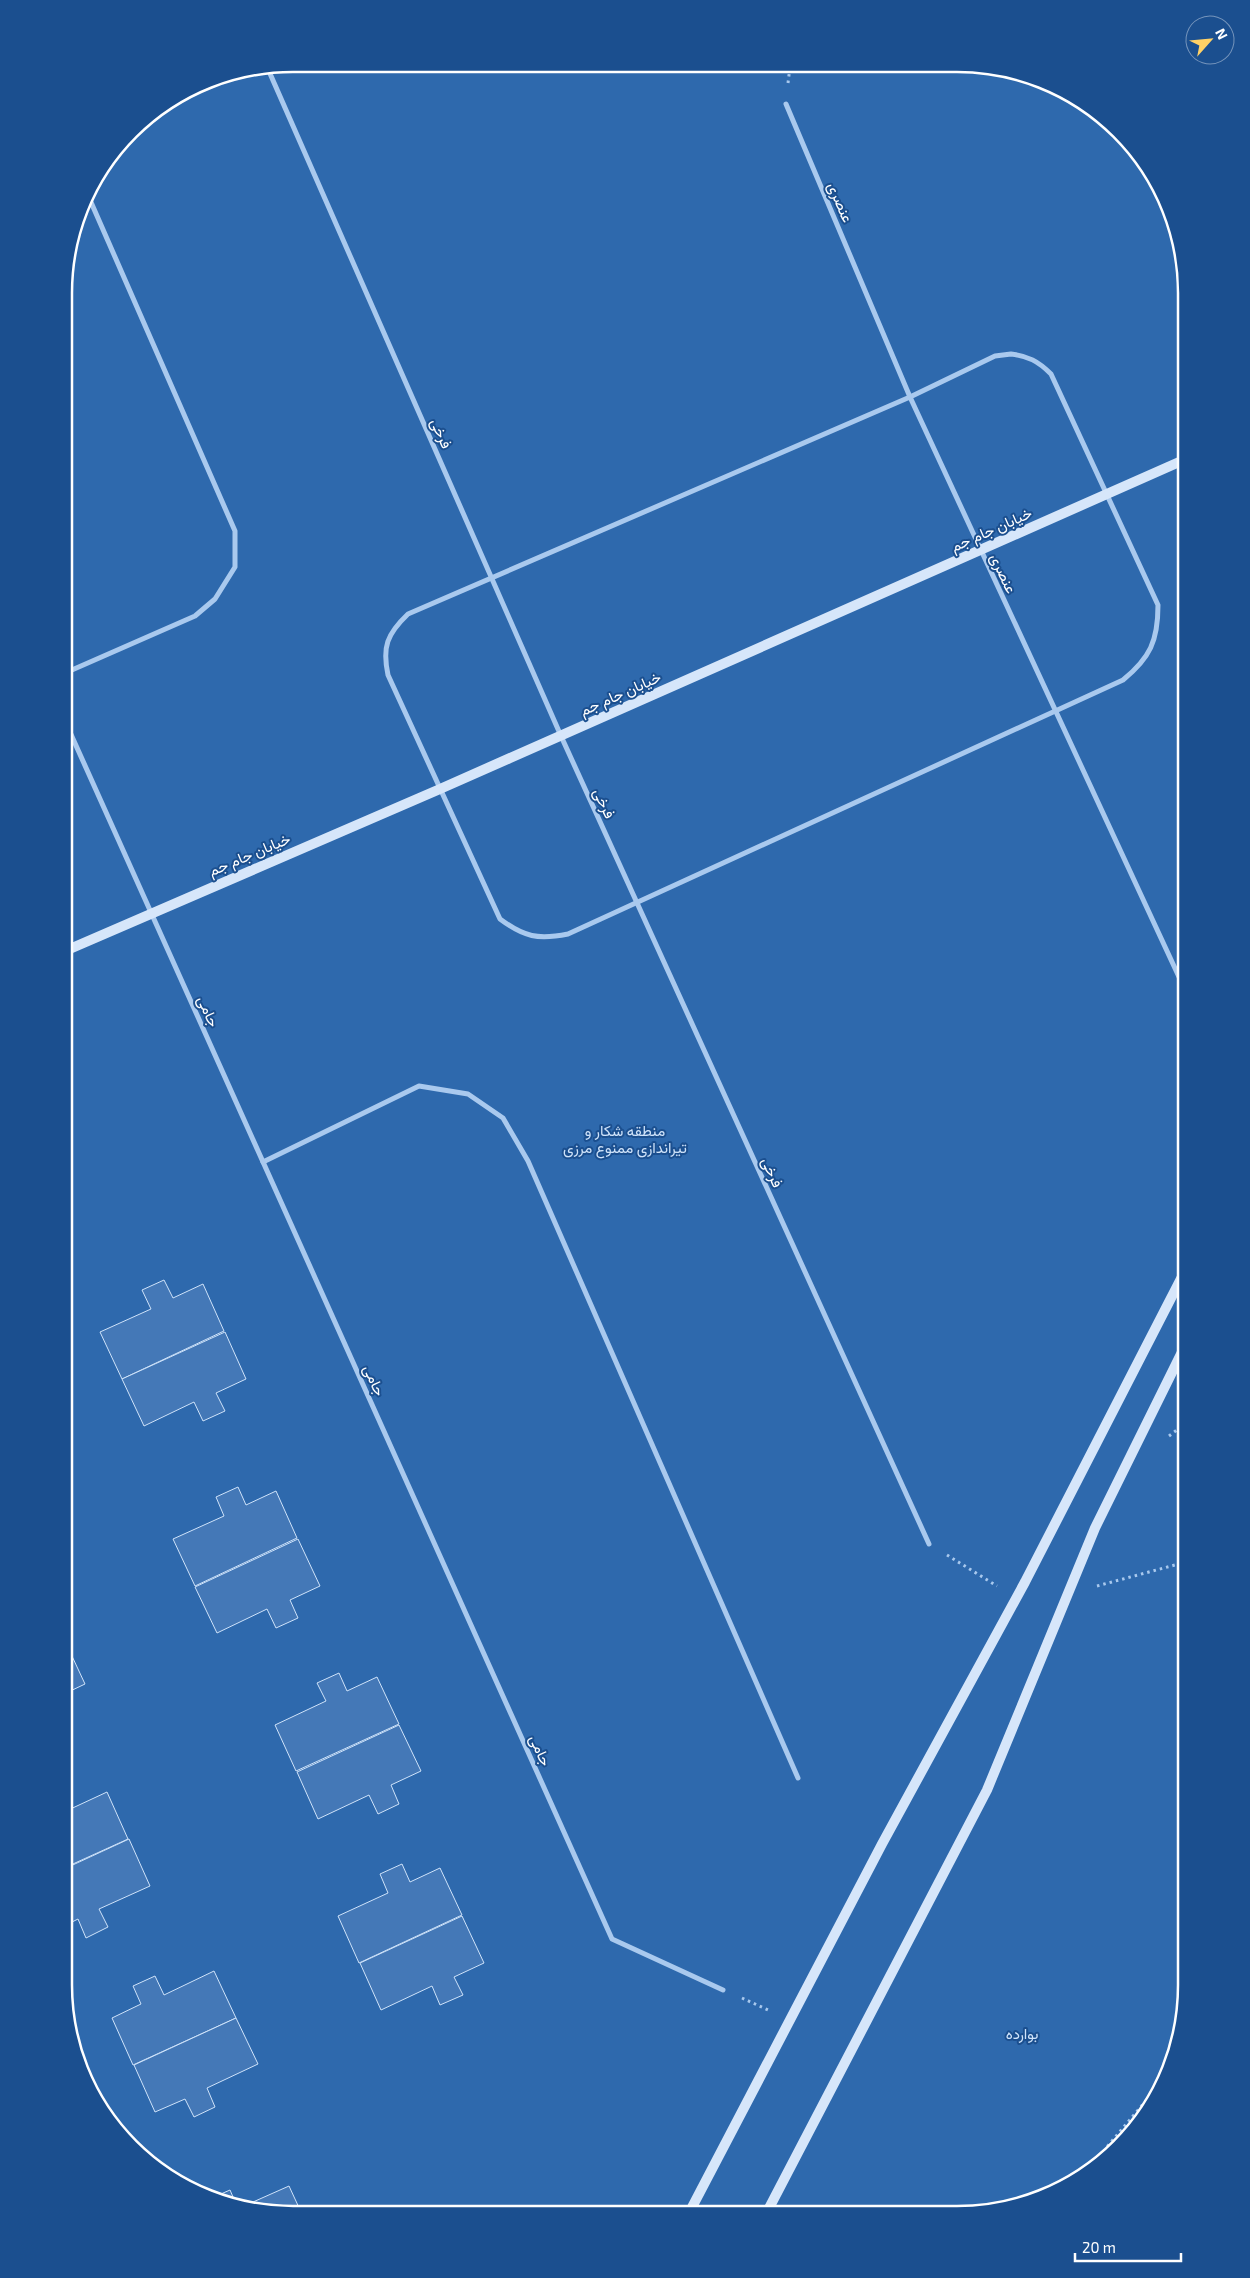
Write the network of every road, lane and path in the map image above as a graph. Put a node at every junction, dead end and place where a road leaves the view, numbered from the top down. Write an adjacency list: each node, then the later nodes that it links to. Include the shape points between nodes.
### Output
1 (270, 74): 8 (street, فرخی)
2 (786, 104): 4 (street, عنصری)
3 (92, 203): 9 (street, via 235,531 235,567 215,599 195,616)
4 (910, 397): 6 (street, via 996,356 1026,356 1051,374); 7 (street, عنصری); 8 (street)
5 (1178, 462): 6 (main road, خیابان جام جم)
6 (1106, 494): 7 (main road, خیابان جام جم); 10 (street, via 1158,605 1158,627 1152,648 1140,666 1123,680)
7 (980, 551): 10 (street, عنصری); 11 (main road, خیابان جام جم)
8 (492, 578): 11 (street, فرخی); 13 (street, via 408,614 395,626 387,641 384,658 388,675)
9 (72, 671)
10 (1055, 712): 14 (street); 17 (street, عنصری)
11 (561, 736): 13 (main road, خیابان جام جم); 14 (street, فرخی)
12 (72, 737): 15 (street, جامی)
13 (440, 789): 14 (street, via 500,919 514,930 550,938 568,934); 15 (main road, خیابان جام جم)
14 (637, 902): 21 (street, فرخی)
15 (151, 912): 16 (main road, خیابان جام جم); 18 (street, جامی)
16 (72, 947)
17 (1178, 975)
18 (263, 1162): 25 (street, via 419,1086 468,1094 503,1118 528,1161); 26 (street, جامی, via 612,1939)
19 (1178, 1284): 24 (main road)
20 (1178, 1360): 23 (main road, via 1095,1528)
21 (929, 1544): 24 (path)
22 (1178, 1564): 23 (path)
23 (1067, 1595): 31 (main road, via 987,1790)
24 (1016, 1597): 27 (main road)
25 (798, 1778)
26 (723, 1990): 27 (path)
27 (790, 2019): 30 (main road)
28 (1138, 2111): 29 (path)
29 (1108, 2145)
30 (693, 2206)
31 (770, 2206)

